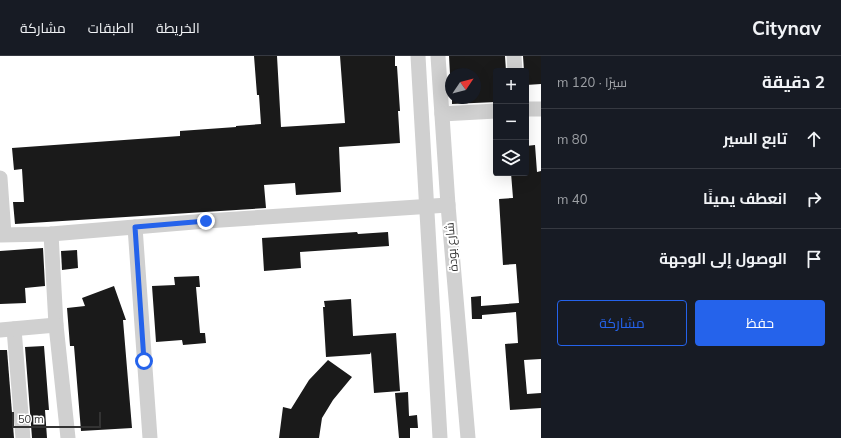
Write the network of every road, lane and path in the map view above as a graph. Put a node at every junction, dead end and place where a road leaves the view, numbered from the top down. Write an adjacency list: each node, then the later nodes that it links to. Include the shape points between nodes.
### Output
1 (418, 56): 11 (street, شارع بودة)
2 (438, 56): 8 (street, شارع بودة)
3 (514, 56): 4 (street)
4 (515, 68)
5 (529, 109): 6 (street)
6 (541, 109)
7 (493, 111): 8 (street)
8 (442, 114): 10 (street, شارع بودة)
9 (0, 178): 14 (street)
10 (448, 205): 11 (street); 21 (street, شارع بودة)
11 (427, 206): 12 (street); 20 (street, شارع بودة)
12 (135, 227): 13 (street); 19 (street)
13 (51, 234): 14 (street); 15 (street)
14 (2, 235)
15 (56, 325): 16 (street); 18 (street)
16 (7, 330): 17 (street)
17 (23, 438)
18 (68, 438)
19 (150, 438)
20 (440, 438)
21 (468, 438)

